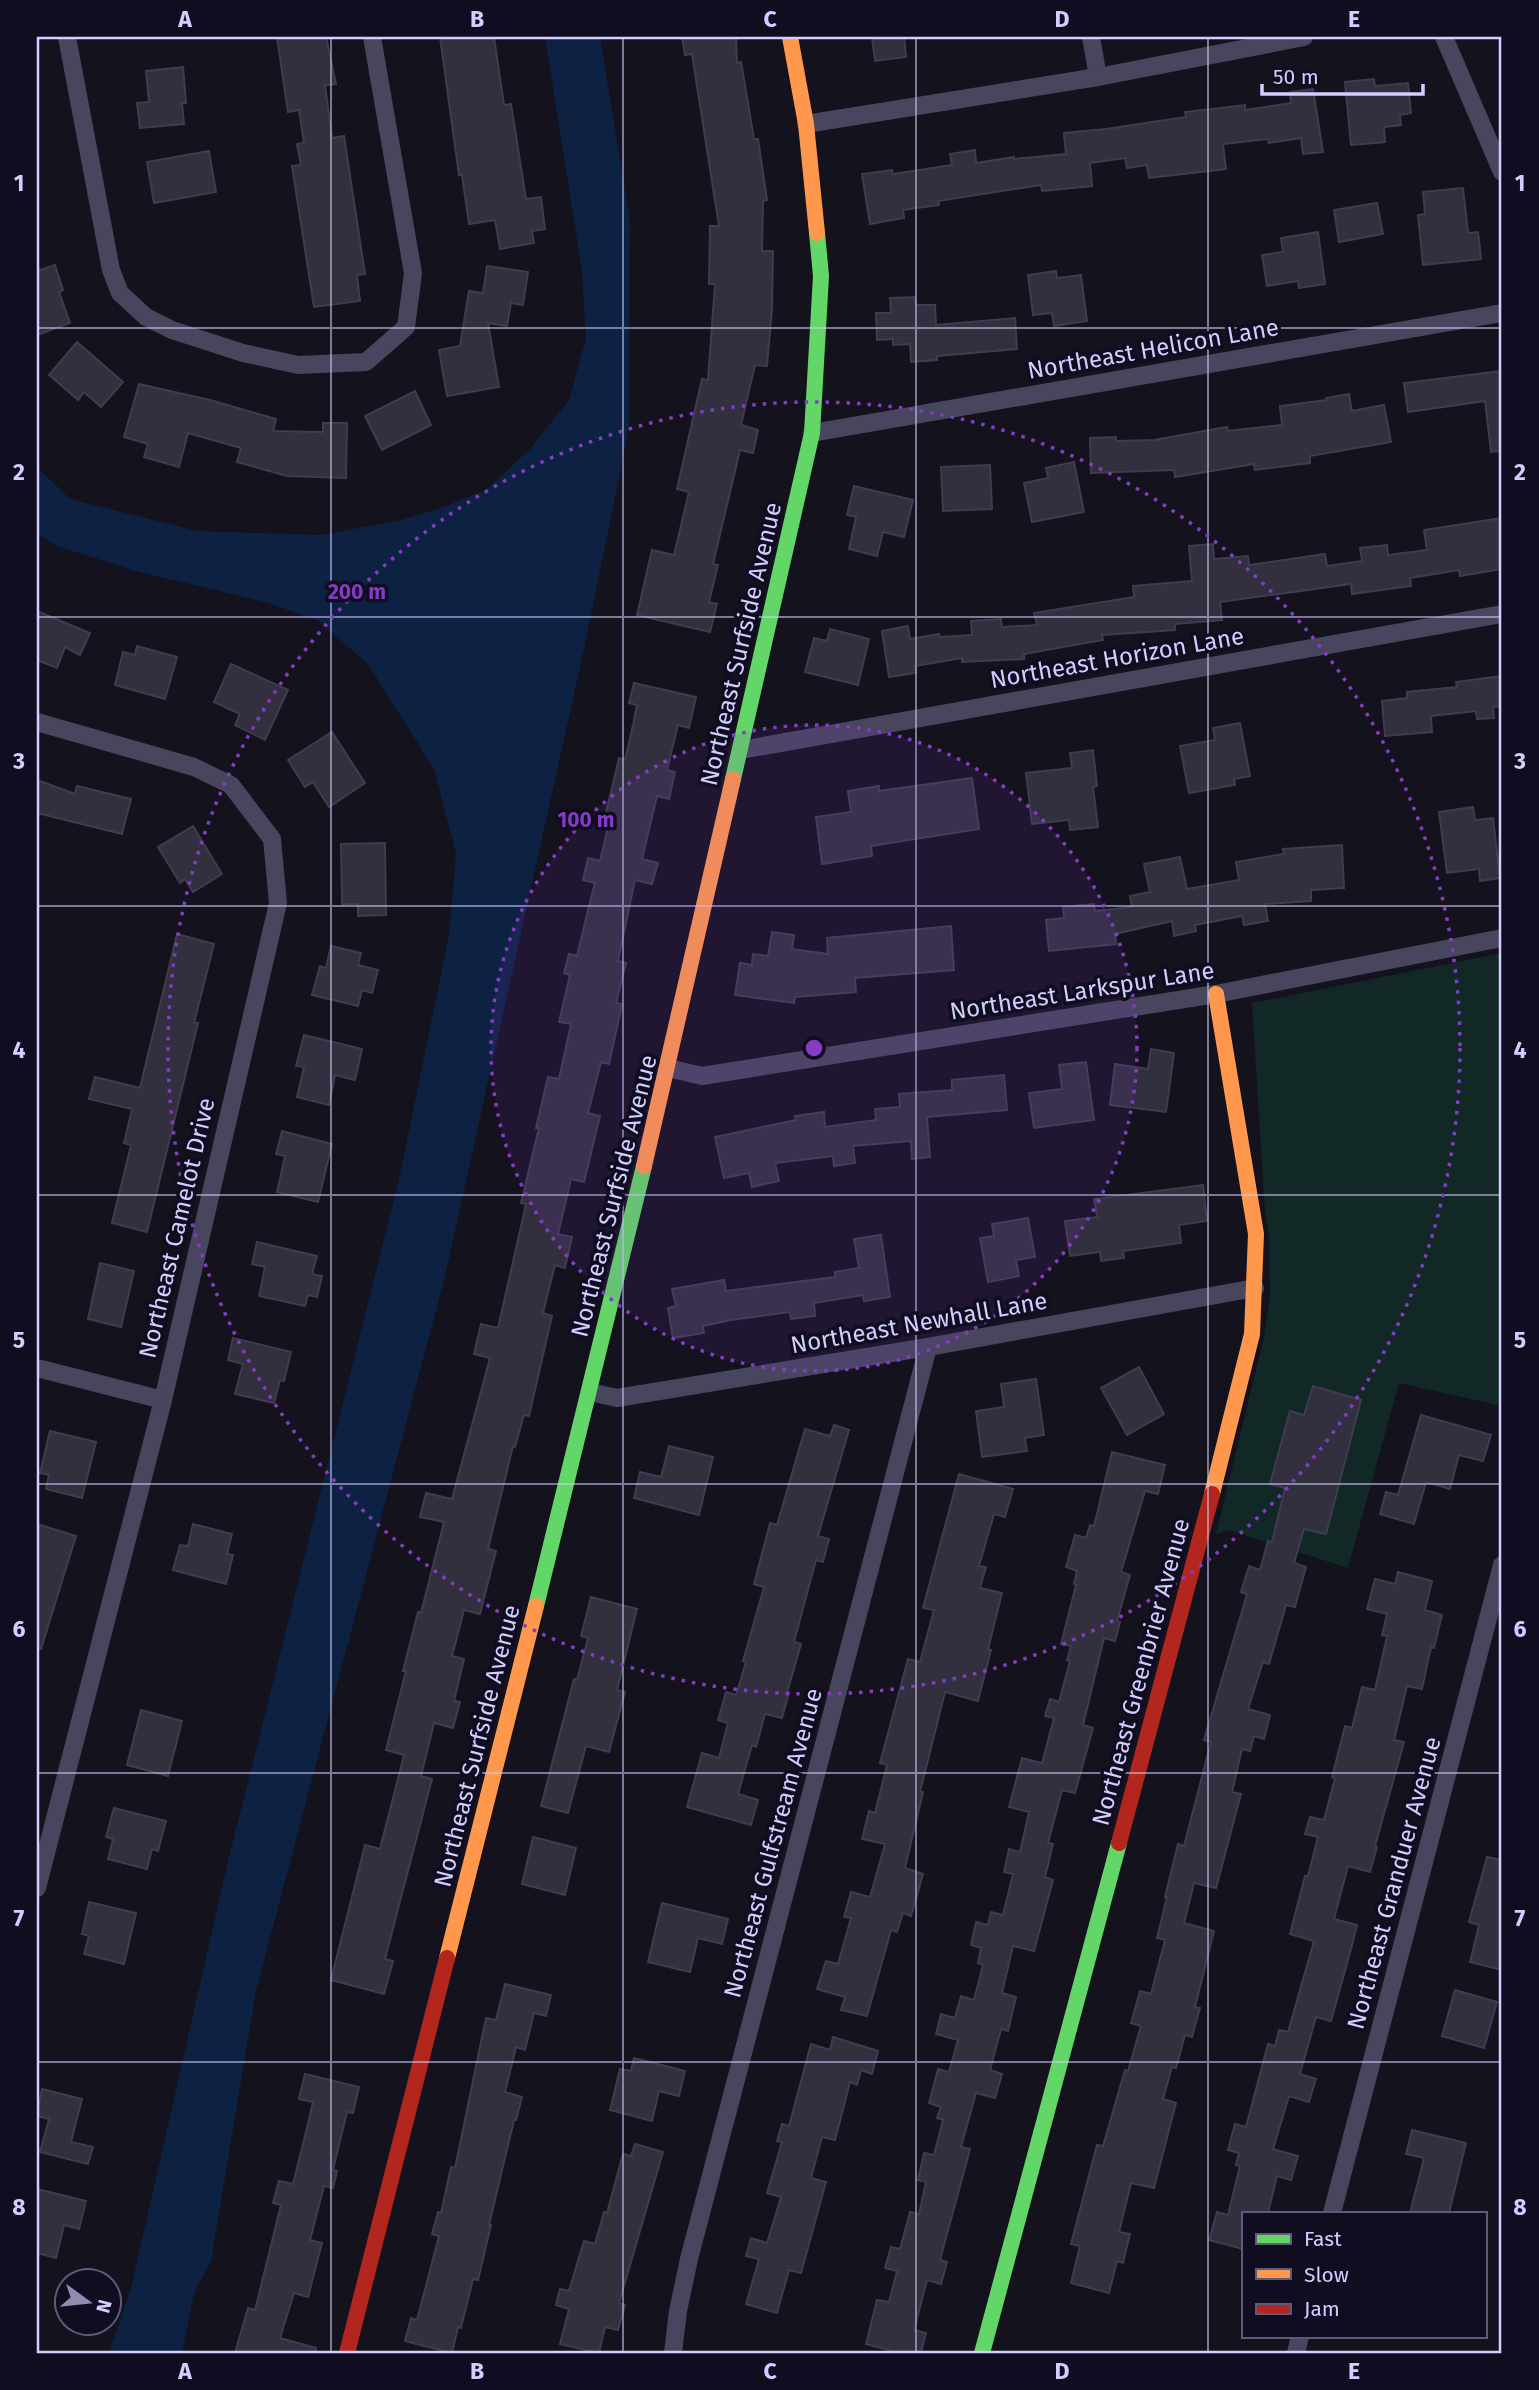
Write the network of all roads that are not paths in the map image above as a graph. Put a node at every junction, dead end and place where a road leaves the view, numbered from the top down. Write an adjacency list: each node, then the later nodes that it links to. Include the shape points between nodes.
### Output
1 (67, 37): 2 (street, via 111,270 120,293 146,317 172,330 299,365 366,362 406,327 413,273)
2 (372, 37)
3 (790, 37): 8 (street, Northeast Surfside Avenue)
4 (1091, 37): 7 (street)
5 (1304, 37): 7 (street)
6 (1444, 37): 9 (street)
7 (1098, 76): 8 (street)
8 (806, 124): 11 (street, Northeast Surfside Avenue, via 821,276)
9 (1502, 172)
10 (1502, 313): 11 (street, Northeast Helicon Lane)
11 (812, 433): 14 (street, Northeast Surfside Avenue)
12 (1502, 614): 14 (street, Northeast Horizon Lane)
13 (37, 722): 22 (street, Northeast Camelot Drive, via 194,767 231,785 272,839 278,903)
14 (741, 750): 17 (street, Northeast Surfside Avenue)
15 (1502, 938): 16 (street, Northeast Larkspur Lane)
16 (1216, 994): 17 (street, Northeast Larkspur Lane, via 702,1076); 18 (street, Northeast Greenbrier Avenue, via 1256,1234)
17 (668, 1068): 21 (street, Northeast Surfside Avenue)
18 (1255, 1288): 19 (street, Northeast Newhall Lane); 28 (street, Northeast Greenbrier Avenue, via 1252,1334 1236,1405)
19 (928, 1347): 21 (street, Northeast Newhall Lane, via 617,1398); 27 (street, Northeast Gulfstream Avenue, via 689,2259)
20 (37, 1368): 22 (street)
21 (590, 1392): 26 (street, Northeast Surfside Avenue)
22 (163, 1400): 24 (street, Northeast Camelot Drive)
23 (1502, 1565): 25 (street, Northeast Granduer Avenue)
24 (37, 1888)
25 (1332, 2212)
26 (347, 2353)
27 (673, 2353)
28 (982, 2353)

